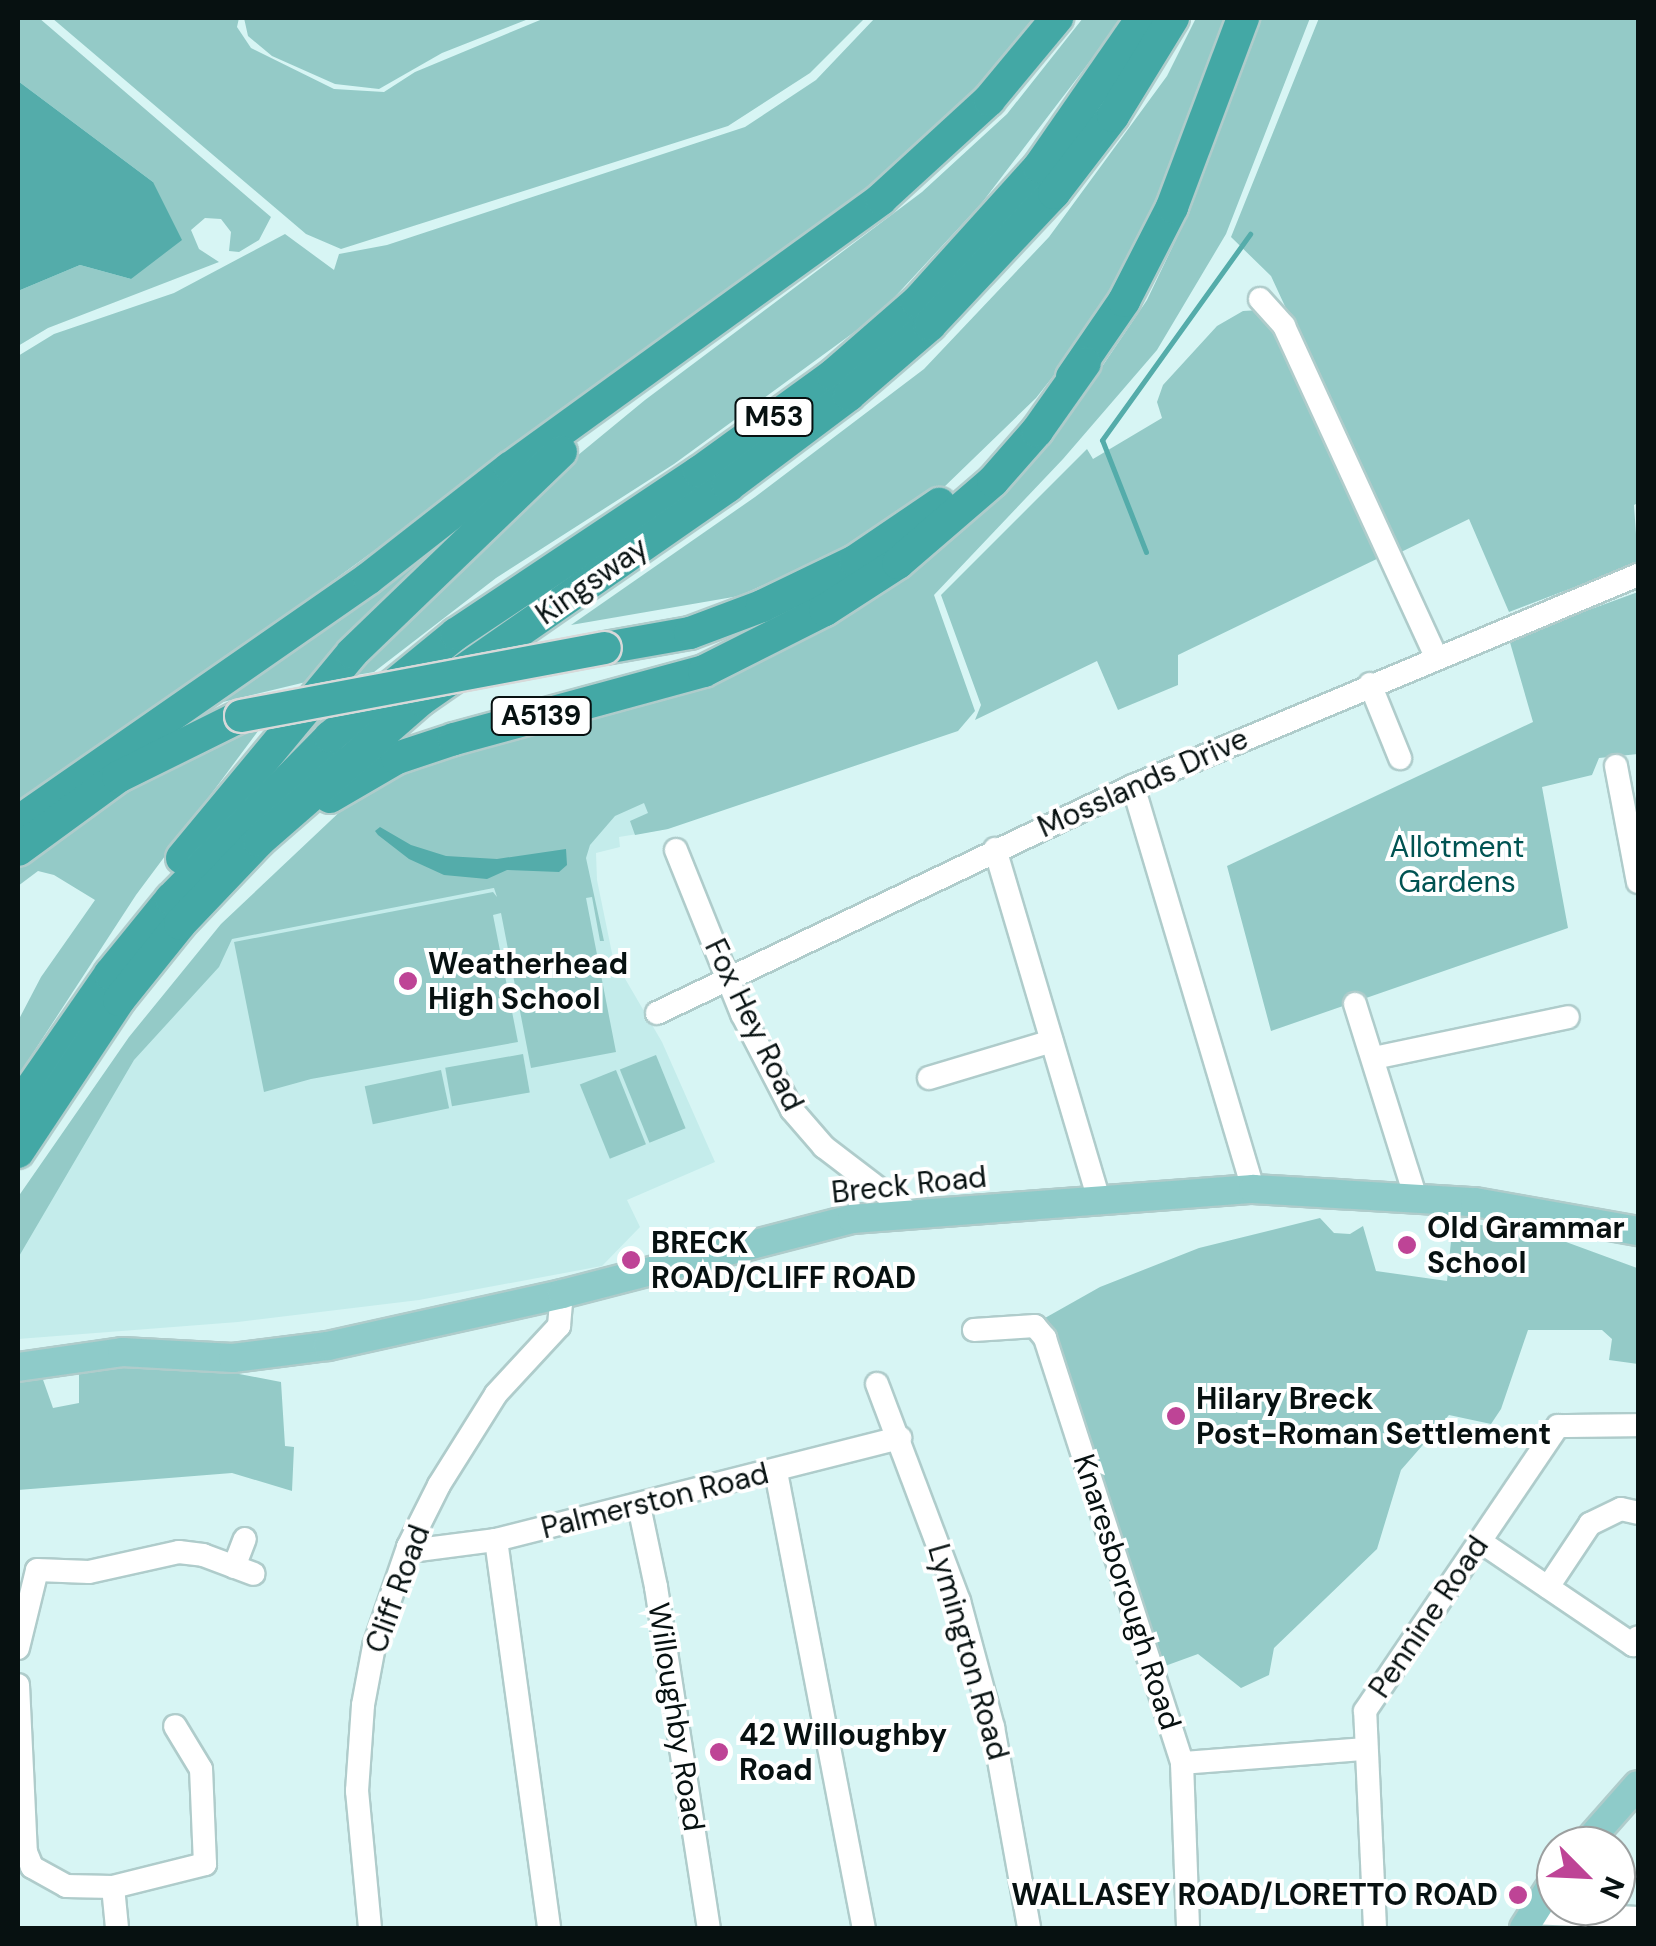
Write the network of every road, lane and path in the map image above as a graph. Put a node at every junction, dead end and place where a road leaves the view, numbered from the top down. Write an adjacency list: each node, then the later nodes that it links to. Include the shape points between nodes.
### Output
1 (1057, 18): 7 (highway, via 989,100 882,199)
2 (1142, 18): 26 (highway, Kingsway / M53, via 1039,168 917,302 833,375 481,616 330,736 171,898 110,974)
3 (1173, 18): 26 (highway, Kingsway, via 1113,116 1054,193 930,325 743,475 422,699 340,766 180,924)
4 (1243, 18): 6 (highway, A5139, via 1172,207)
5 (1260, 298): 9 (street, via 1284,326)
6 (1086, 363): 16 (highway, A5139, bridge, via 993,460 929,513 856,561 762,606 690,633 241,716 118,777); 26 (highway, A5139, via 993,481 898,563 826,610 704,670 454,739 349,783 258,860)
7 (642, 375): 14 (highway, via 370,578); 26 (highway, via 352,653 236,788 106,956)
8 (1638, 574): 9 (street, Mosslands Drive)
9 (1436, 656): 10 (street, Mosslands Drive)
10 (1370, 684): 11 (street); 13 (street, Mosslands Drive)
11 (1400, 758)
12 (1616, 766): 18 (street)
13 (1133, 786): 15 (street, Mosslands Drive); 28 (street)
14 (18, 822)
15 (995, 849): 19 (street, Mosslands Drive); 23 (street)
16 (18, 850)
17 (676, 850): 19 (street, Fox Hey Road)
18 (1638, 882)
19 (726, 979): 21 (street, Mosslands Drive); 31 (street, Fox Hey Road, via 792,1110 824,1148)
20 (1355, 1004): 24 (street)
21 (657, 1013)
22 (1568, 1017): 24 (street)
23 (1052, 1040): 25 (street); 30 (street)
24 (1374, 1058): 29 (street)
25 (929, 1078)
26 (28, 1105): 27 (highway, Kingsway)
27 (18, 1152)
28 (1253, 1190): 29 (main road, Breck Road); 30 (main road, Breck Road)
29 (1416, 1196): 32 (main road, Breck Road)
30 (1099, 1201): 31 (main road, Breck Road)
31 (912, 1214): 33 (main road, Breck Road, via 844,1220)
32 (1638, 1231)
33 (562, 1294): 35 (main road, Breck Road, via 328,1346 233,1358 122,1352); 45 (street, Cliff Road, via 559,1326 465,1438)
34 (974, 1330): 53 (street, Knaresborough Road, via 1042,1330)
35 (18, 1366)
36 (877, 1384): 38 (street, Lymington Road)
37 (1638, 1425): 44 (street, Pennine Road, via 1558,1426)
38 (900, 1438): 39 (street, Palmerston Road); 64 (street, Lymington Road, via 959,1600 994,1727)
39 (776, 1472): 40 (street, Palmerston Road); 63 (street)
40 (640, 1506): 43 (street, Palmerston Road); 62 (street, Willoughby Road)
41 (1638, 1513): 47 (street, via 1620,1509 1590,1524)
42 (245, 1539): 46 (street, via 244,1571 179,1552 90,1572)
43 (496, 1540): 45 (street, Palmerston Road); 61 (street)
44 (1481, 1542): 47 (street); 52 (street, Pennine Road, via 1364,1711)
45 (408, 1547): 60 (street, Cliff Road, via 374,1646 363,1704 357,1791)
46 (27, 1566): 49 (street)
47 (1548, 1587): 48 (street)
48 (1636, 1641)
49 (18, 1648)
50 (18, 1685): 56 (street, via 32,1868 66,1886)
51 (206, 1726): 56 (street, via 181,1733 201,1770 205,1876)
52 (1364, 1749): 53 (street); 66 (street, Pennine Road)
53 (1182, 1763): 65 (street, Knaresborough Road)
54 (1638, 1785): 55 (main road)
55 (1602, 1826)
56 (114, 1887): 59 (street)
57 (1638, 1918): 58 (street)
58 (1528, 1921)
59 (116, 1928)
60 (370, 1928)
61 (549, 1928)
62 (709, 1928)
63 (864, 1928)
64 (1029, 1928)
65 (1188, 1928)
66 (1376, 1928)

